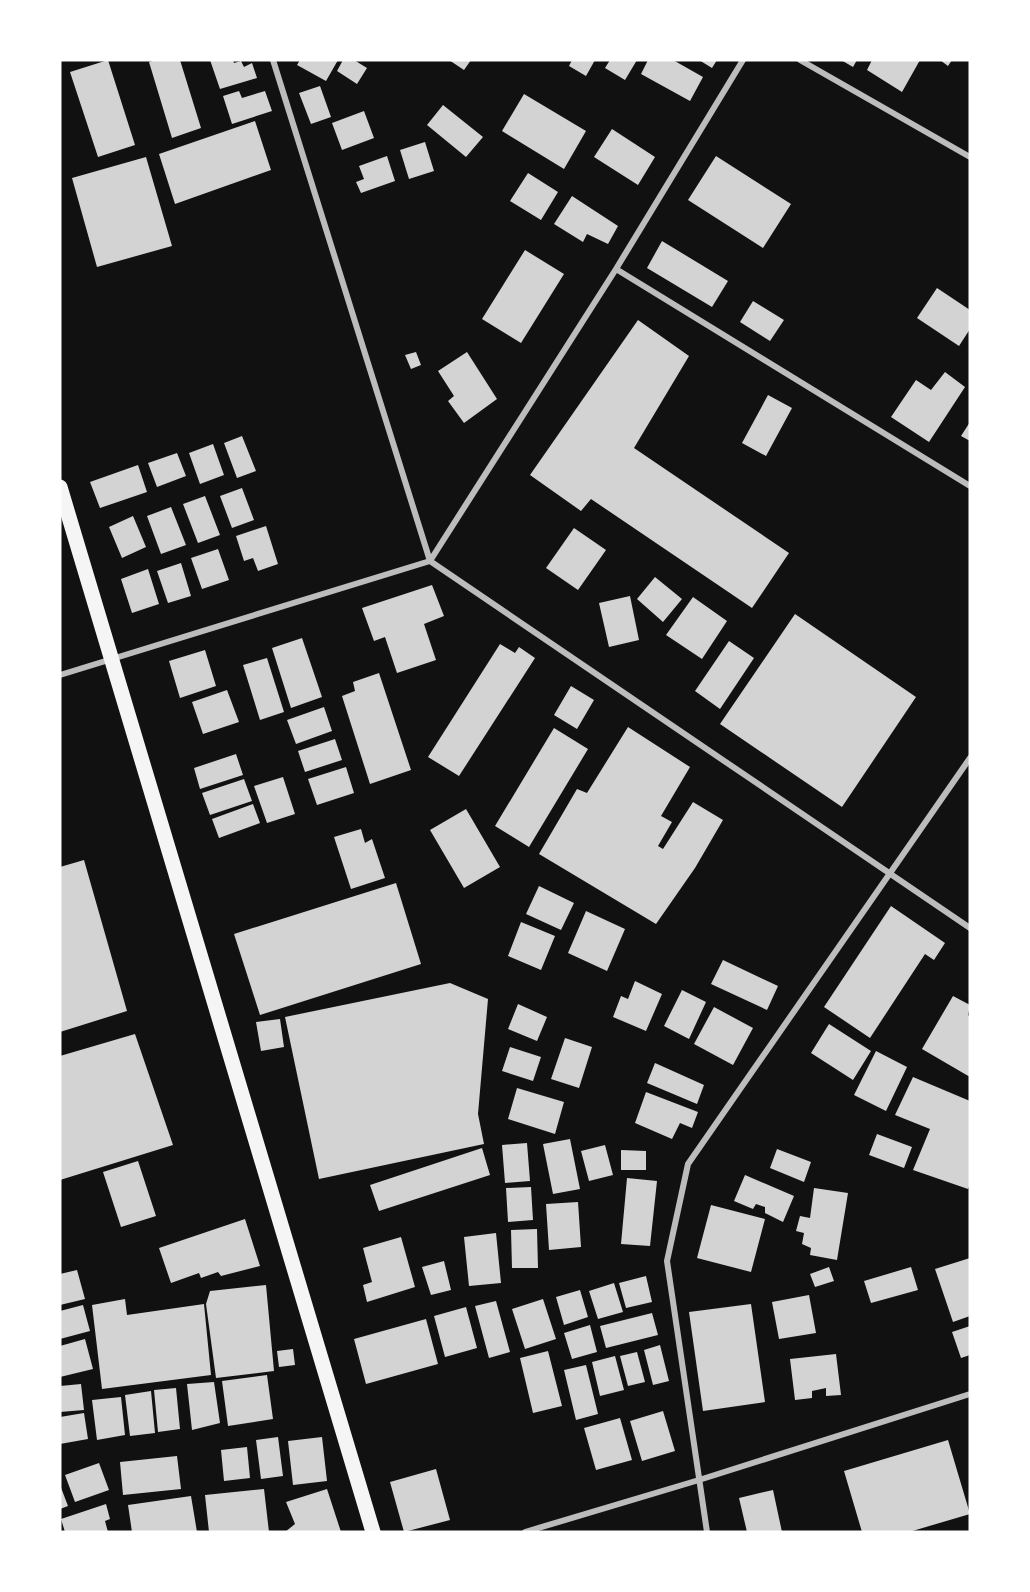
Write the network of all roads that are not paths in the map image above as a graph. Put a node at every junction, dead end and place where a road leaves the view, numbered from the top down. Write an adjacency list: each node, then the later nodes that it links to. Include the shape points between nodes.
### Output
1 (273, 60): 8 (street)
2 (743, 60): 5 (street)
3 (800, 60): 4 (street)
4 (970, 157)
5 (616, 269): 6 (street); 8 (street)
6 (970, 486)
7 (60, 487): 9 (main road)
8 (430, 561): 9 (street); 12 (street)
9 (112, 660): 10 (street); 16 (main road)
10 (60, 675)
11 (970, 758): 12 (street)
12 (888, 874): 13 (street); 15 (street, via 688,1164 667,1261)
13 (970, 928)
14 (970, 1394): 15 (street)
15 (699, 1480): 17 (street); 18 (street)
16 (373, 1532)
17 (525, 1532)
18 (707, 1532)

